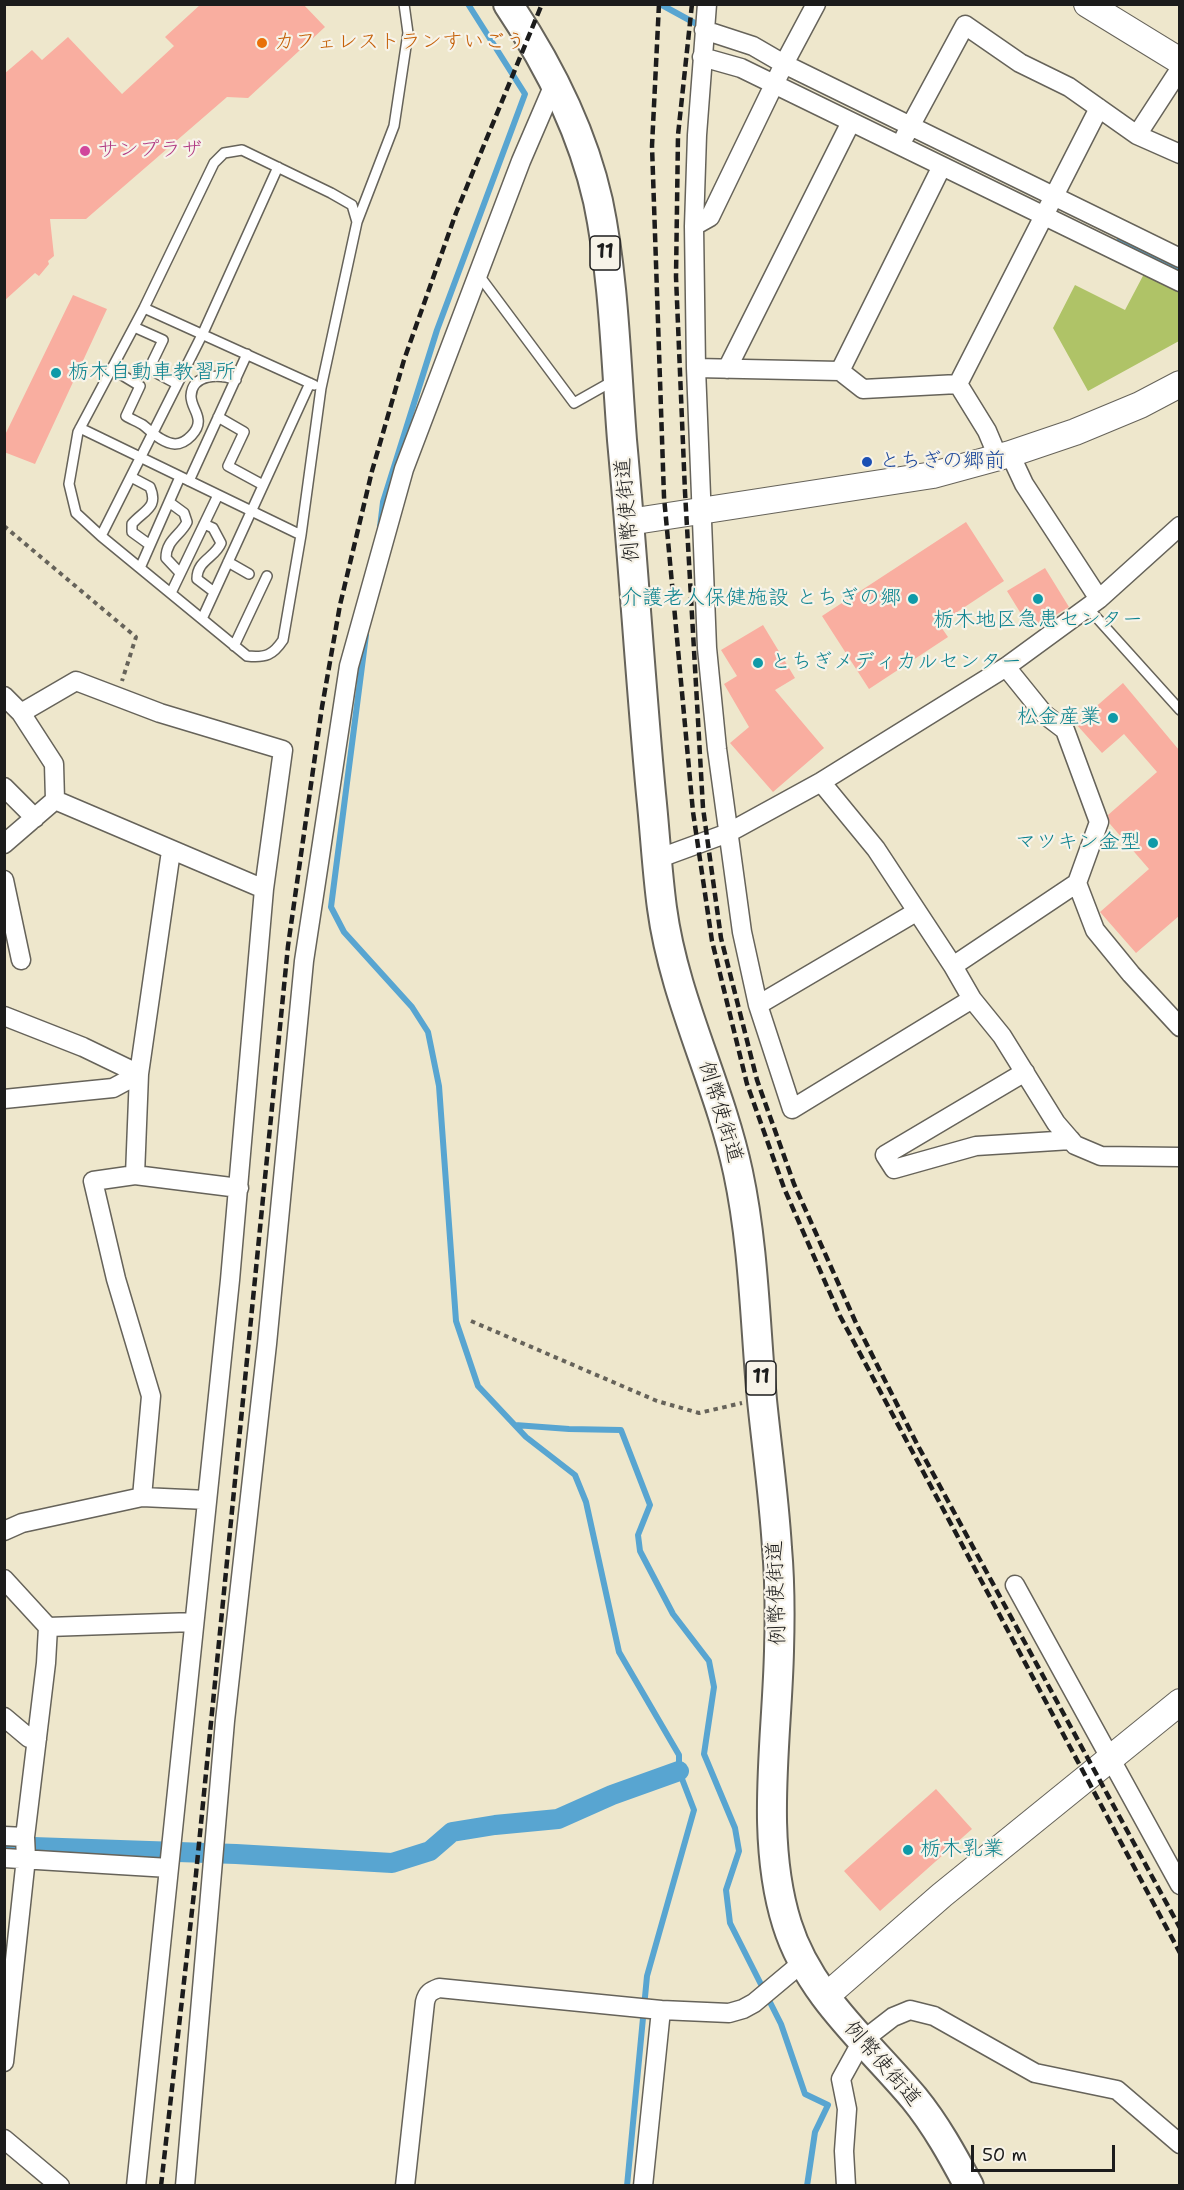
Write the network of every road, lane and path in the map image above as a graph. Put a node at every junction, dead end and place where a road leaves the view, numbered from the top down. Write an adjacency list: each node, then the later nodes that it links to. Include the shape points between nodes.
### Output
1 (404, 4): 23 (lane, via 408,33 394,126)
2 (707, 4): 6 (street)
3 (816, 4): 9 (street)
4 (1087, 4): 8 (street)
5 (515, 8): 11 (main road, 例幣使街道 / 11)
6 (704, 30): 7 (street); 9 (street, via 753,46)
7 (702, 57): 12 (street, via 741,68); 24 (street)
8 (1179, 61)
9 (784, 64): 12 (street); 15 (street)
10 (1179, 69): 16 (street)
11 (555, 82): 26 (street); 36 (main road, 例幣使街道 / 11, via 585,155 598,203)
12 (774, 85): 14 (street); 24 (street, via 710,217)
13 (1099, 108): 15 (street, via 1069,87 1020,63 965,25); 16 (street); 21 (street)
14 (851, 122): 17 (street); 34 (street)
15 (910, 126): 17 (street); 21 (street)
16 (1137, 135): 18 (street)
17 (900, 145): 19 (street)
18 (1179, 154)
19 (942, 166): 22 (street); 35 (street)
20 (278, 167): 23 (lane, via 352,205); 28 (lane, via 242,150 224,153 214,163); 30 (lane)
21 (1053, 196): 22 (street); 25 (street)
22 (1044, 216): 27 (street); 40 (street)
23 (357, 222): 42 (lane)
24 (694, 226): 32 (street)
25 (1179, 258)
26 (478, 274): 36 (lane, via 574,403); 128 (street, via 404,469 349,666 304,961 225,1720)
27 (1179, 282)
28 (144, 308): 29 (lane); 30 (lane)
29 (134, 327): 33 (lane); 39 (lane, via 163,340 149,369)
30 (203, 333): 31 (lane); 39 (lane)
31 (248, 354): 37 (lane); 38 (lane)
32 (696, 368): 34 (street); 52 (street)
33 (112, 369): 44 (lane); 45 (lane, via 140,386 126,416)
34 (727, 369): 35 (street)
35 (840, 371): 40 (street, via 863,389)
36 (617, 378): 53 (main road, 例幣使街道 / 11)
37 (236, 380): 43 (lane); 45 (lane, via 216,375 197,383 191,395 198,426 187,441 174,444)
38 (310, 383): 42 (lane); 49 (lane)
39 (177, 384): 45 (lane)
40 (958, 384): 46 (street)
41 (1179, 384): 46 (street, via 1076,432)
42 (321, 388): 57 (lane)
43 (218, 417): 48 (lane); 49 (lane, via 244,432 228,466)
44 (80, 428): 48 (lane); 58 (lane, via 69,484 76,513)
45 (152, 435): 47 (lane)
46 (1004, 455): 52 (street, via 933,475); 67 (street)
47 (131, 477): 58 (lane); 59 (lane, via 150,487 153,494 151,507 132,524 132,532)
48 (185, 479): 50 (lane); 51 (lane)
49 (263, 484): 60 (lane)
50 (218, 495): 54 (lane); 57 (lane)
51 (169, 502): 59 (lane); 62 (lane, via 184,513 187,522 166,551 166,558)
52 (702, 511): 53 (street); 79 (street, via 707,648)
53 (629, 522): 82 (main road, 例幣使街道 / 11)
54 (204, 524): 62 (lane); 65 (lane, via 213,528 221,543 218,551 200,565 197,579)
55 (4, 526): 71 (path, via 136,637)
56 (1179, 526): 67 (street)
57 (300, 535): 69 (lane, via 283,640 275,652 258,657 247,656)
58 (101, 536): 61 (lane)
59 (150, 545): 61 (lane)
60 (228, 561): 63 (lane); 65 (lane)
61 (140, 568): 66 (lane)
62 (180, 573): 66 (lane)
63 (249, 574)
64 (267, 576): 69 (lane)
65 (214, 592): 68 (lane)
66 (171, 593): 68 (lane)
67 (1094, 604): 70 (street); 73 (lane)
68 (202, 619): 69 (lane)
69 (234, 645)
70 (1006, 667): 75 (street); 84 (street, via 1044,714 1065,730 1099,822)
71 (117, 696): 74 (street, via 76,681); 85 (street, via 283,750)
72 (6, 699): 74 (street)
73 (1179, 710)
74 (21, 713): 77 (street, via 54,764)
75 (821, 782): 79 (street); 86 (street, via 876,849)
76 (4, 787): 78 (street)
77 (55, 800): 78 (street); 81 (street)
78 (35, 818): 80 (street)
79 (728, 832): 82 (street); 90 (street, via 742,932)
80 (4, 844)
81 (171, 851): 85 (street); 94 (street)
82 (657, 859): 101 (main road, 例幣使街道 / 11, via 662,912 674,967 739,1174 755,1290)
83 (4, 880): 87 (street)
84 (1077, 883): 88 (street); 92 (street, via 1095,930)
85 (264, 889): 99 (street)
86 (916, 912): 88 (street); 90 (street)
87 (21, 960)
88 (953, 966): 89 (street)
89 (972, 999): 90 (street, via 792,1109); 93 (street)
90 (758, 1005)
91 (4, 1016): 94 (street)
92 (1179, 1027)
93 (1025, 1072): 96 (street); 96 (street, via 885,1155 894,1169 976,1146)
94 (139, 1074): 95 (street, via 113,1089); 98 (street)
95 (4, 1099)
96 (1071, 1140): 97 (street, via 1101,1156)
97 (1179, 1157)
98 (135, 1175): 99 (street); 102 (street, via 93,1181 116,1279 151,1396)
99 (239, 1188): 103 (street)
100 (471, 1321): 101 (path, via 657,1401 699,1413)
101 (762, 1398): 119 (main road, 例幣使街道 / 11, via 778,1549 773,1825 785,1919)
102 (142, 1497): 103 (street); 104 (street, via 22,1523)
103 (207, 1500): 107 (street)
104 (4, 1531)
105 (4, 1579): 108 (street)
106 (1015, 1585): 112 (street)
107 (194, 1622): 108 (street); 117 (street)
108 (48, 1627): 111 (street)
109 (1179, 1702): 112 (street)
110 (4, 1717): 111 (street, via 29,1738)
111 (37, 1739): 114 (street)
112 (1110, 1758): 118 (street); 120 (street)
113 (4, 1836): 114 (street)
114 (25, 1838): 116 (street)
115 (4, 1858): 116 (street)
116 (26, 1858): 117 (street); 123 (street)
117 (169, 1868): 127 (street)
118 (1179, 1885)
119 (803, 1962): 120 (main road, 例幣使街道 / 11); 121 (street, via 743,2009 729,2013)
120 (825, 1997): 122 (main road, 例幣使街道 / 11)
121 (661, 2010): 129 (street, via 439,1988 432,1991 425,2002); 130 (street)
122 (862, 2041): 125 (street, via 893,2017 910,2010 934,2016 1035,2073 1117,2090); 131 (street, via 841,2079 847,2109); 132 (main road, 例幣使街道 / 11, via 915,2100)
123 (4, 2061)
124 (4, 2139): 126 (street)
125 (1179, 2144)
126 (60, 2186)
127 (136, 2186)
128 (185, 2186)
129 (405, 2186)
130 (643, 2186)
131 (846, 2186)
132 (969, 2186)

